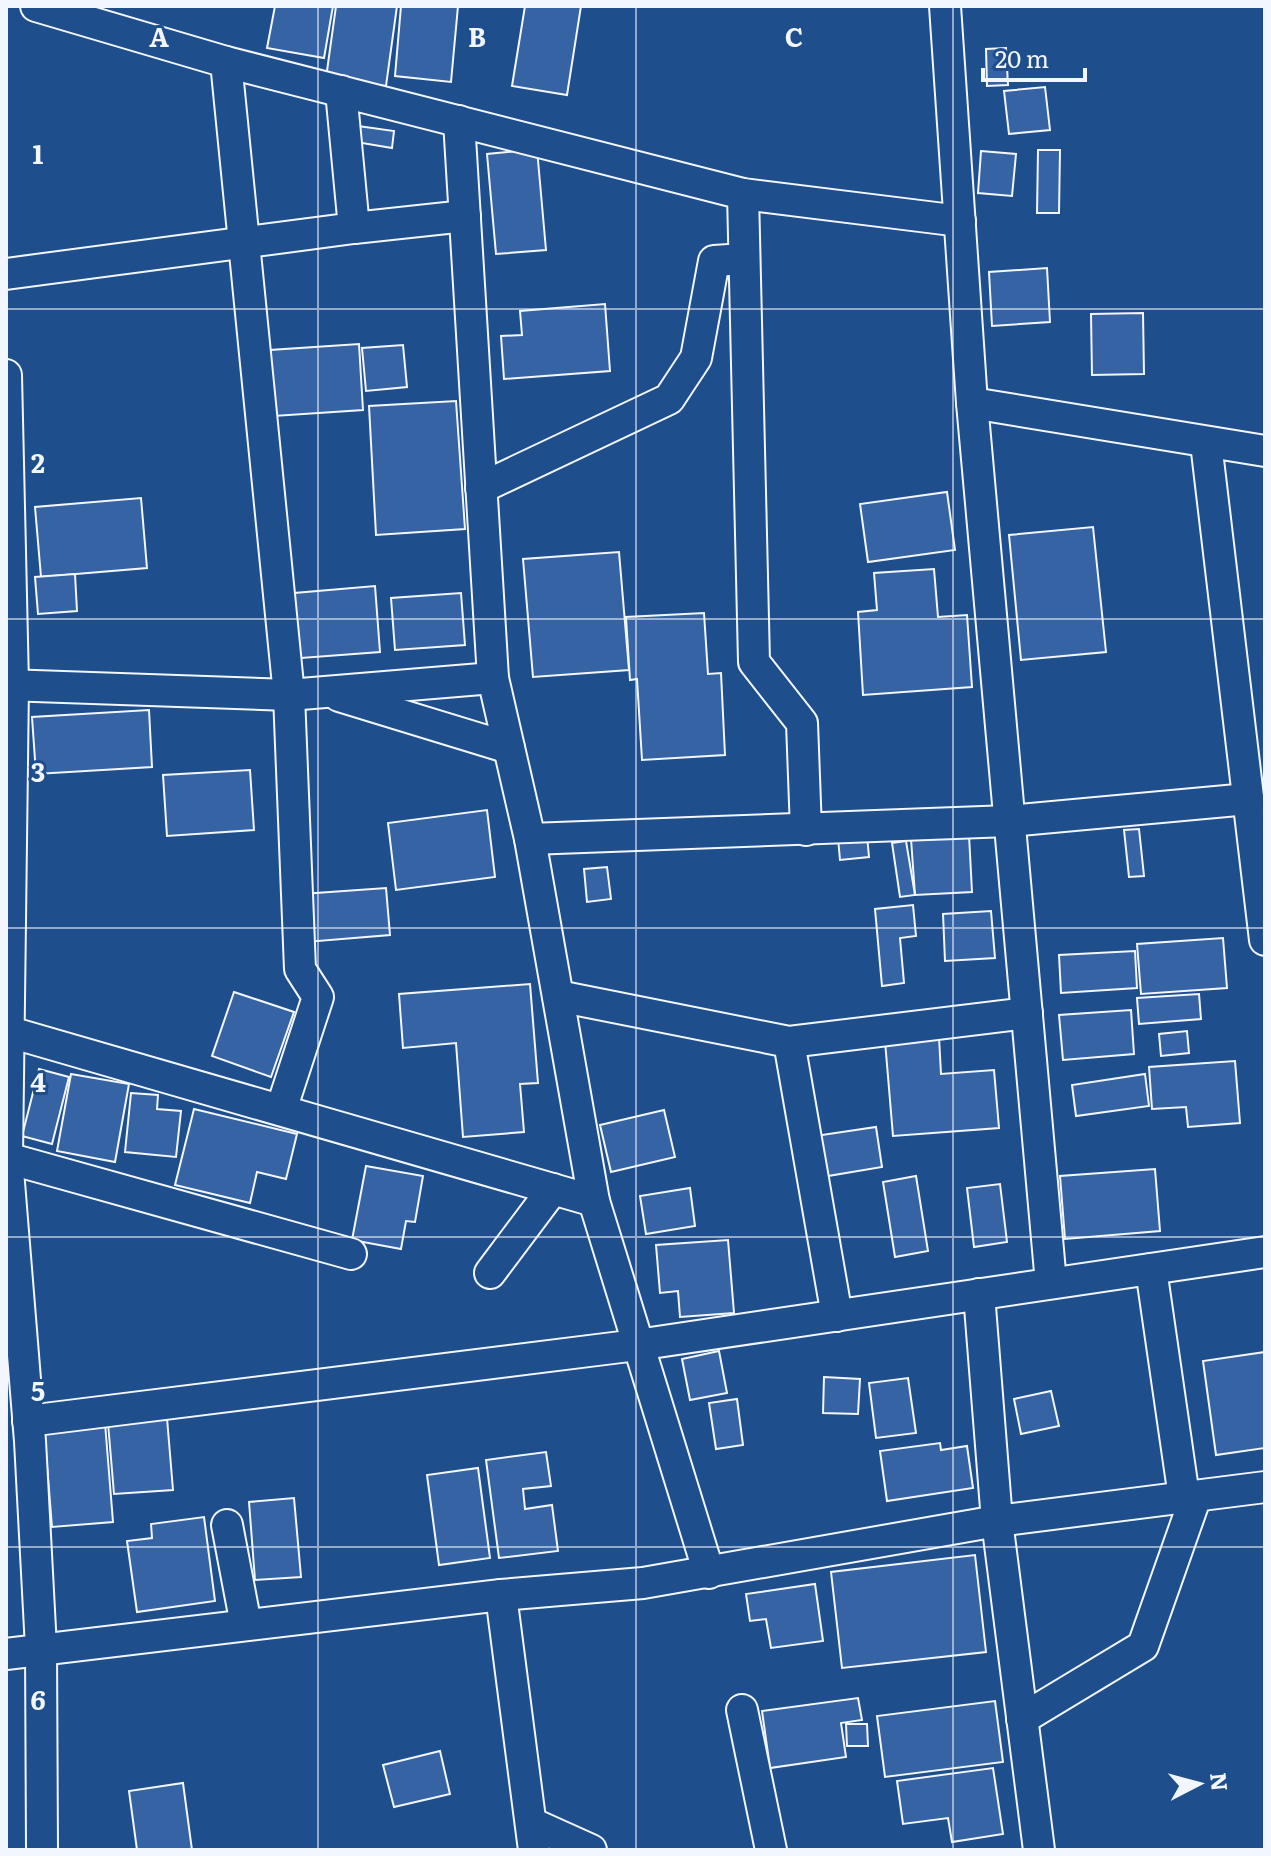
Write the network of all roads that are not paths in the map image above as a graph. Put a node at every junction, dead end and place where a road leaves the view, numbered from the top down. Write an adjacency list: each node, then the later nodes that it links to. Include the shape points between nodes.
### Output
1 (36, 6): 3 (street)
2 (945, 6): 8 (street)
3 (226, 62): 4 (street); 10 (street)
4 (341, 91): 5 (street); 9 (street)
5 (459, 121): 6 (street); 7 (street)
6 (743, 194): 8 (street); 11 (street)
7 (465, 216): 9 (street); 17 (street)
8 (960, 221): 14 (street)
9 (354, 228): 10 (street)
10 (244, 242): 12 (street); 21 (street)
11 (744, 259): 17 (street, via 714,261 696,358 669,399); 25 (street, via 754,662 802,723)
12 (6, 274)
13 (6, 375): 19 (street)
14 (972, 403): 15 (street); 24 (street)
15 (1206, 443): 16 (street); 23 (street)
16 (1265, 451)
17 (481, 488): 18 (street)
18 (493, 678): 20 (street); 22 (street)
19 (10, 684): 21 (street); 30 (street)
20 (325, 692): 21 (street); 22 (street)
21 (289, 695): 32 (street, via 300,969 318,997)
22 (509, 748): 26 (street)
23 (1248, 799): 24 (street); 27 (street)
24 (1009, 821): 25 (street); 29 (street)
25 (806, 830): 26 (street)
26 (530, 839): 28 (street)
27 (1265, 940)
28 (558, 996): 31 (street); 35 (street)
29 (1027, 1013): 31 (street); 40 (street)
30 (8, 1031): 32 (street); 33 (street)
31 (789, 1042): 42 (street)
32 (281, 1110): 34 (street)
33 (7, 1158): 37 (street); 44 (street)
34 (553, 1189): 35 (street); 39 (street)
35 (594, 1201): 43 (street)
36 (1265, 1252): 38 (street)
37 (351, 1254)
38 (1151, 1269): 40 (street); 46 (street)
39 (490, 1273)
40 (1051, 1283): 41 (street)
41 (979, 1294): 42 (street); 47 (street)
42 (837, 1316): 43 (street)
43 (637, 1345): 44 (street); 49 (street)
44 (28, 1421): 52 (street)
45 (1265, 1487): 46 (street)
46 (1190, 1496): 47 (street); 55 (street, via 1143,1646)
47 (997, 1521): 49 (street); 55 (street)
48 (227, 1525): 51 (street)
49 (709, 1573): 50 (street)
50 (501, 1595): 51 (street); 56 (street)
51 (246, 1625): 52 (street)
52 (41, 1648): 53 (street); 57 (street)
53 (6, 1654)
54 (742, 1710): 59 (street)
55 (1022, 1719): 60 (street)
56 (533, 1836): 58 (street)
57 (42, 1850)
58 (591, 1850)
59 (771, 1850)
60 (1039, 1850)

